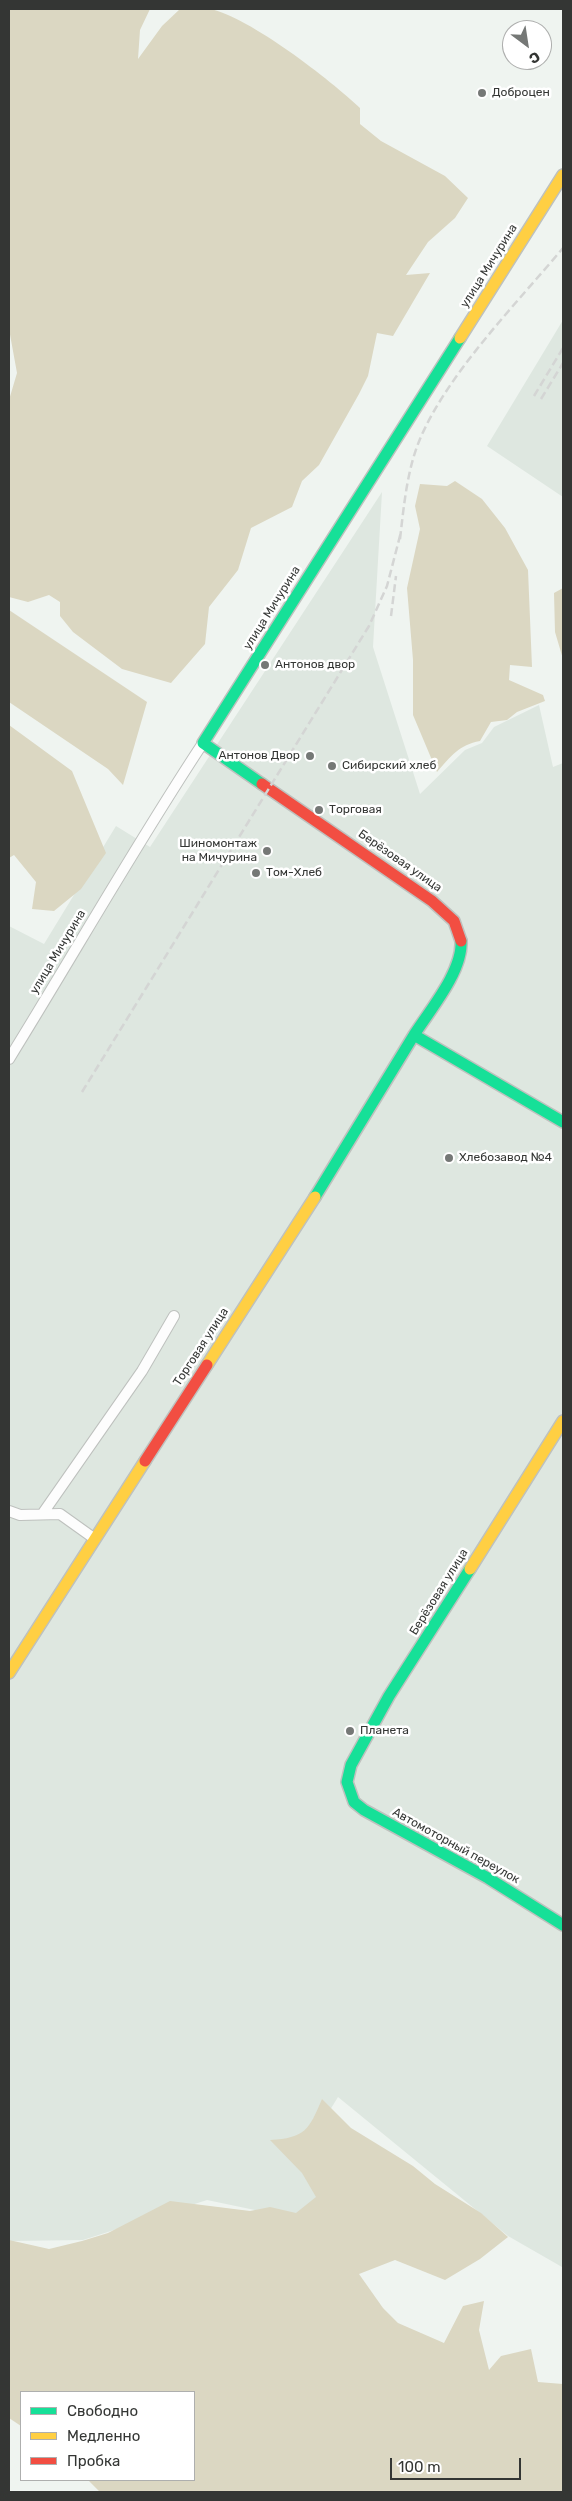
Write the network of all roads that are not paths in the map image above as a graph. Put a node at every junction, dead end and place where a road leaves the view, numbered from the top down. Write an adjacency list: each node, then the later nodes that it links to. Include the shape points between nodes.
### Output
1 (563, 175): 2 (street, улица Мичурина)
2 (203, 743): 3 (street, Берёзовая улица, via 421,892 454,924 460,933 462,946 459,962); 4 (street, улица Мичурина, via 152,820)
3 (414, 1035): 5 (street); 10 (street, Торговая улица, via 330,1173)
4 (9, 1059)
5 (563, 1122)
6 (174, 1316): 9 (street, via 142,1370)
7 (563, 1421): 12 (street, Берёзовая улица, via 389,1696 351,1765)
8 (9, 1511): 9 (street, via 20,1515)
9 (43, 1513): 10 (street, via 60,1514)
10 (95, 1539): 11 (street, Торговая улица)
11 (9, 1673)
12 (347, 1782): 13 (street, Автомоторный переулок, via 354,1802 364,1810 488,1878)
13 (563, 1925)

